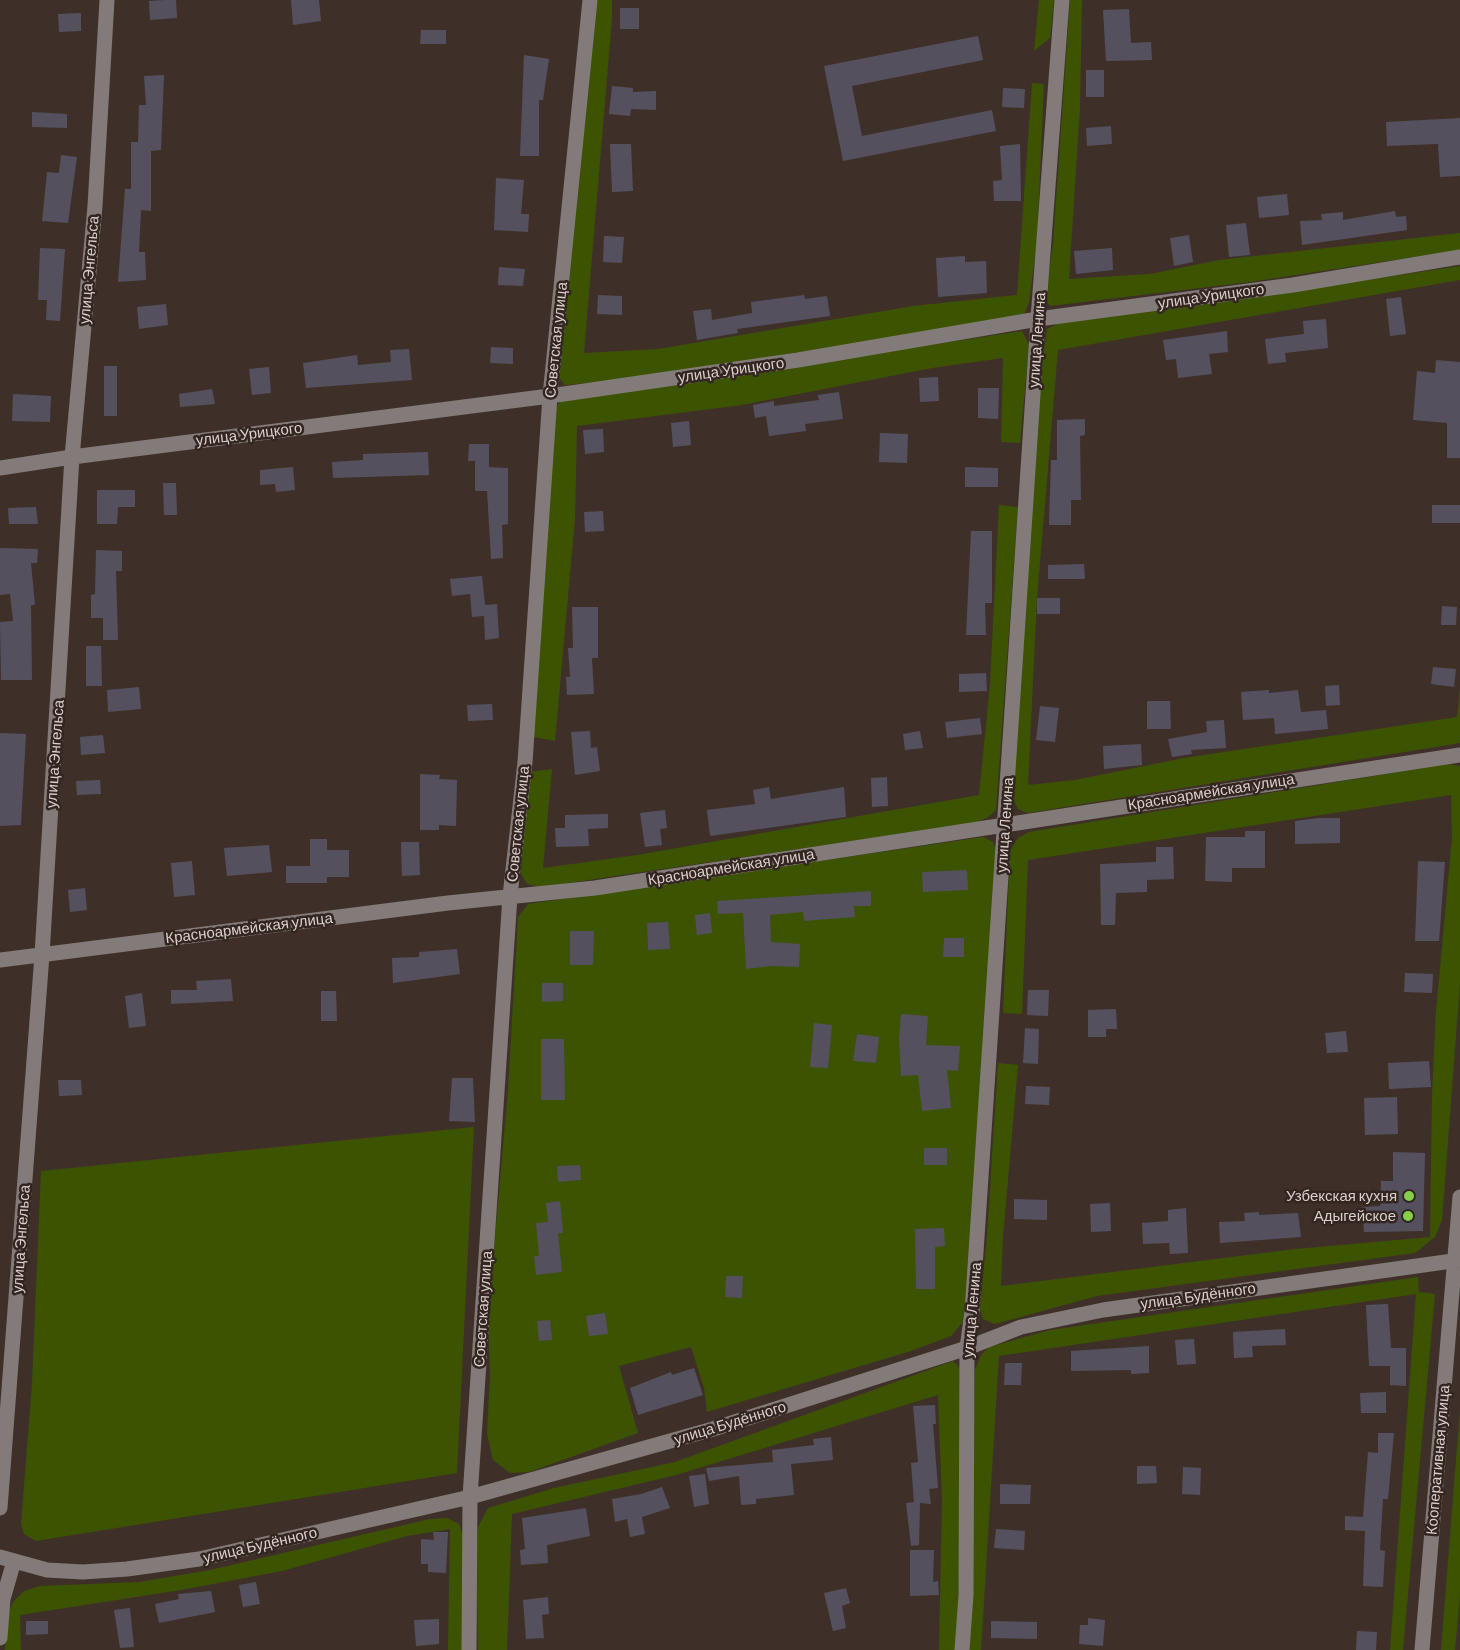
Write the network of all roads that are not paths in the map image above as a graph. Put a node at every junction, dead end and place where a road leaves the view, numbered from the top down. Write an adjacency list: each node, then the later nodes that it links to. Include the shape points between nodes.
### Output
1 (107, 0): 7 (street, улица Энгельса, via 95,206)
2 (590, 0): 6 (street, Советская улица)
3 (1062, 0): 5 (street, улица Ленина)
4 (1460, 257): 5 (street, улица Урицкого, via 1293,285)
5 (1038, 319): 6 (street, улица Урицкого, via 798,360); 10 (street, улица Ленина)
6 (550, 396): 7 (street, улица Урицкого); 11 (street, Советская улица, via 525,762)
7 (72, 457): 8 (street, улица Урицкого); 12 (street, улица Энгельса)
8 (0, 468)
9 (1460, 755): 10 (street, Красноармейская улица)
10 (1005, 825): 11 (street, Красноармейская улица, via 595,888); 16 (street, улица Ленина)
11 (510, 896): 12 (street, Красноармейская улица); 17 (street, Советская улица)
12 (42, 955): 13 (street, Красноармейская улица); 18 (street, улица Энгельса)
13 (0, 960)
14 (1460, 1197): 15 (street, Кооперативная улица)
15 (1457, 1261): 16 (street, улица Будённого, via 1103,1310 1022,1328); 23 (street, Кооперативная улица)
16 (968, 1348): 17 (street, улица Будённого, via 713,1429); 22 (street, улица Ленина)
17 (470, 1497): 19 (street, улица Будённого, via 199,1559 127,1569 47,1570); 21 (street, Советская улица)
18 (0, 1508)
19 (7, 1559): 20 (street)
20 (0, 1638)
21 (469, 1650)
22 (962, 1650)
23 (1422, 1650)

